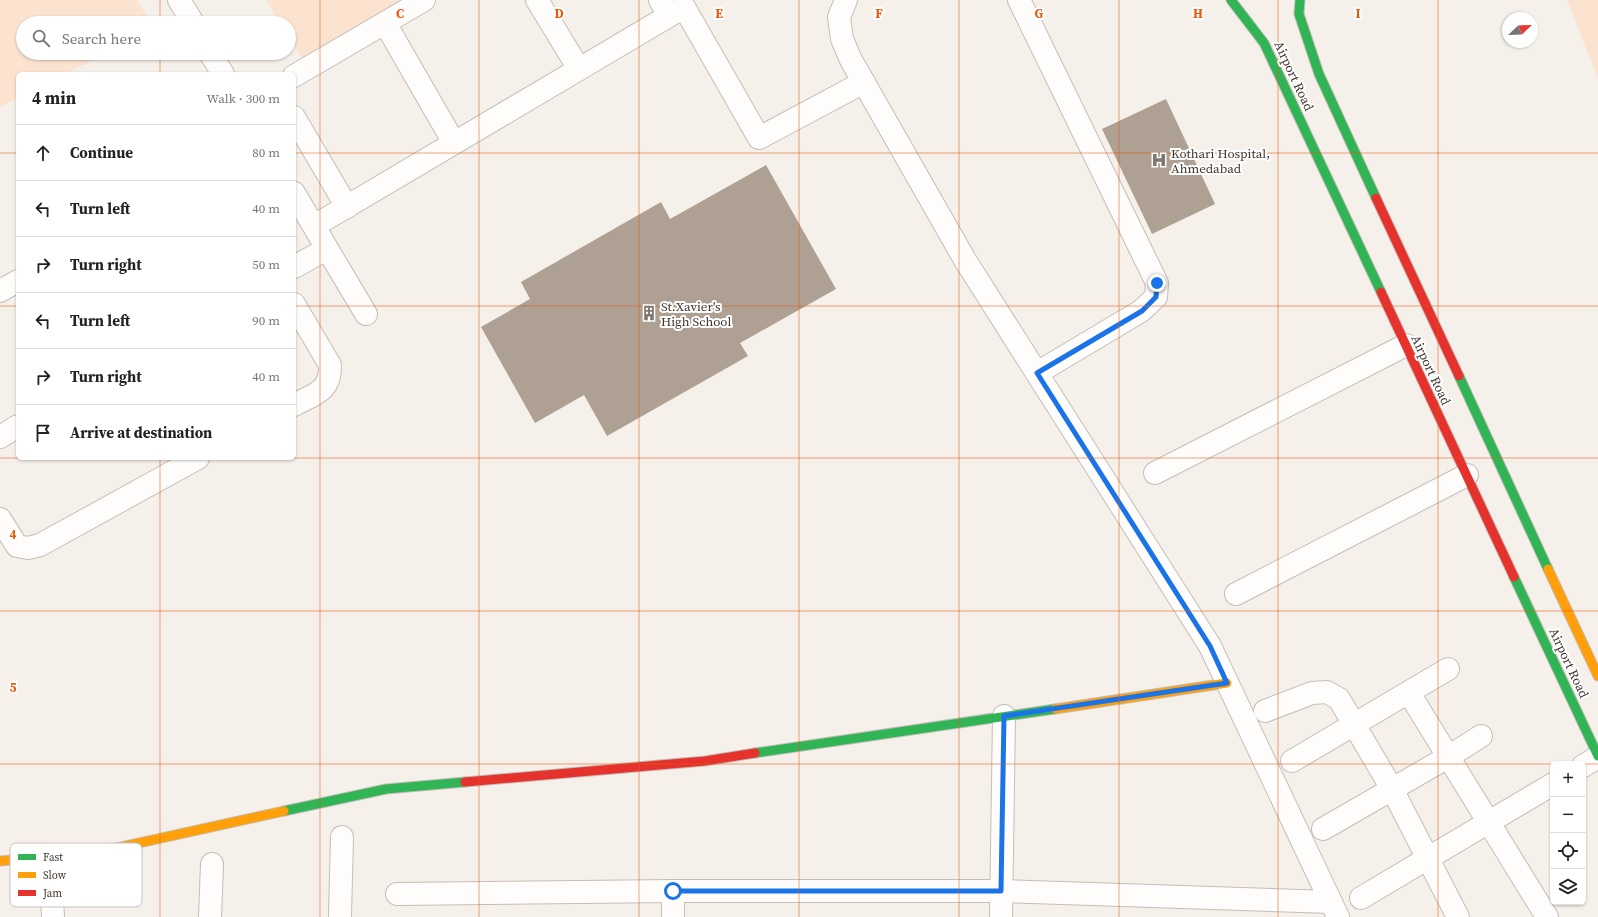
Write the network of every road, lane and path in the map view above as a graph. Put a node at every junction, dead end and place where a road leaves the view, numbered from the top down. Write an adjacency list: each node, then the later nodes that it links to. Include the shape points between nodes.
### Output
1 (179, 0): 9 (street)
2 (424, 0): 10 (street)
3 (537, 0): 12 (street)
4 (846, 0): 15 (street, via 839,17 842,39)
5 (1019, 0): 28 (street, via 1157,283 1156,297 1142,311)
6 (1231, 0): 27 (main road, Airport Road, via 1264,43)
7 (1300, 0): 38 (main road, Airport Road, via 1299,14 1319,74)
8 (665, 8): 12 (street); 15 (street, via 684,7 759,138)
9 (189, 16)
10 (385, 23): 14 (street); 17 (street)
11 (214, 60): 13 (street)
12 (579, 70): 17 (street)
13 (222, 72)
14 (296, 75)
15 (864, 82): 28 (street, via 965,260)
16 (296, 120): 19 (street)
17 (454, 143): 19 (street)
18 (296, 196): 20 (street)
19 (347, 207): 20 (street)
20 (314, 226): 21 (street)
21 (327, 250): 22 (street); 26 (street)
22 (296, 265)
23 (16, 282): 24 (street)
24 (0, 291)
25 (296, 307): 29 (street, via 330,365 327,384)
26 (366, 314)
27 (1406, 346): 33 (street); 34 (main road, Airport Road)
28 (1037, 373): 39 (street, via 1210,646)
29 (296, 404)
30 (16, 427): 31 (street)
31 (0, 437)
32 (194, 460): 35 (street, via 40,545 28,548 17,546)
33 (1155, 473)
34 (1466, 475): 36 (street); 46 (main road, Airport Road)
35 (0, 519)
36 (1236, 594)
37 (1448, 669): 40 (street)
38 (1598, 676)
39 (1227, 683): 42 (main road); 63 (street)
40 (1409, 693): 43 (street); 45 (street)
41 (1265, 711): 43 (street, via 1312,693 1327,692 1339,699)
42 (1004, 716): 54 (main road, via 705,761 386,789); 60 (street)
43 (1354, 725): 47 (street); 50 (street)
44 (1481, 736): 45 (street)
45 (1448, 757): 50 (street); 51 (street)
46 (1598, 757): 48 (street)
47 (1292, 761)
48 (1586, 764)
49 (1550, 786): 51 (street)
50 (1392, 790): 52 (street); 55 (street)
51 (1488, 822): 55 (street); 69 (street)
52 (1323, 829)
53 (342, 837): 65 (street)
54 (139, 843)
55 (1428, 858): 62 (street); 68 (street)
56 (10, 860): 57 (main road)
57 (0, 861)
58 (212, 864): 64 (street)
59 (673, 891): 60 (street); 61 (street); 66 (street)
60 (1001, 891): 63 (street); 67 (street)
61 (397, 894)
62 (1360, 898)
63 (1334, 910)
64 (210, 917)
65 (340, 917)
66 (673, 917)
67 (1001, 917)
68 (1458, 917)
69 (1547, 917)

